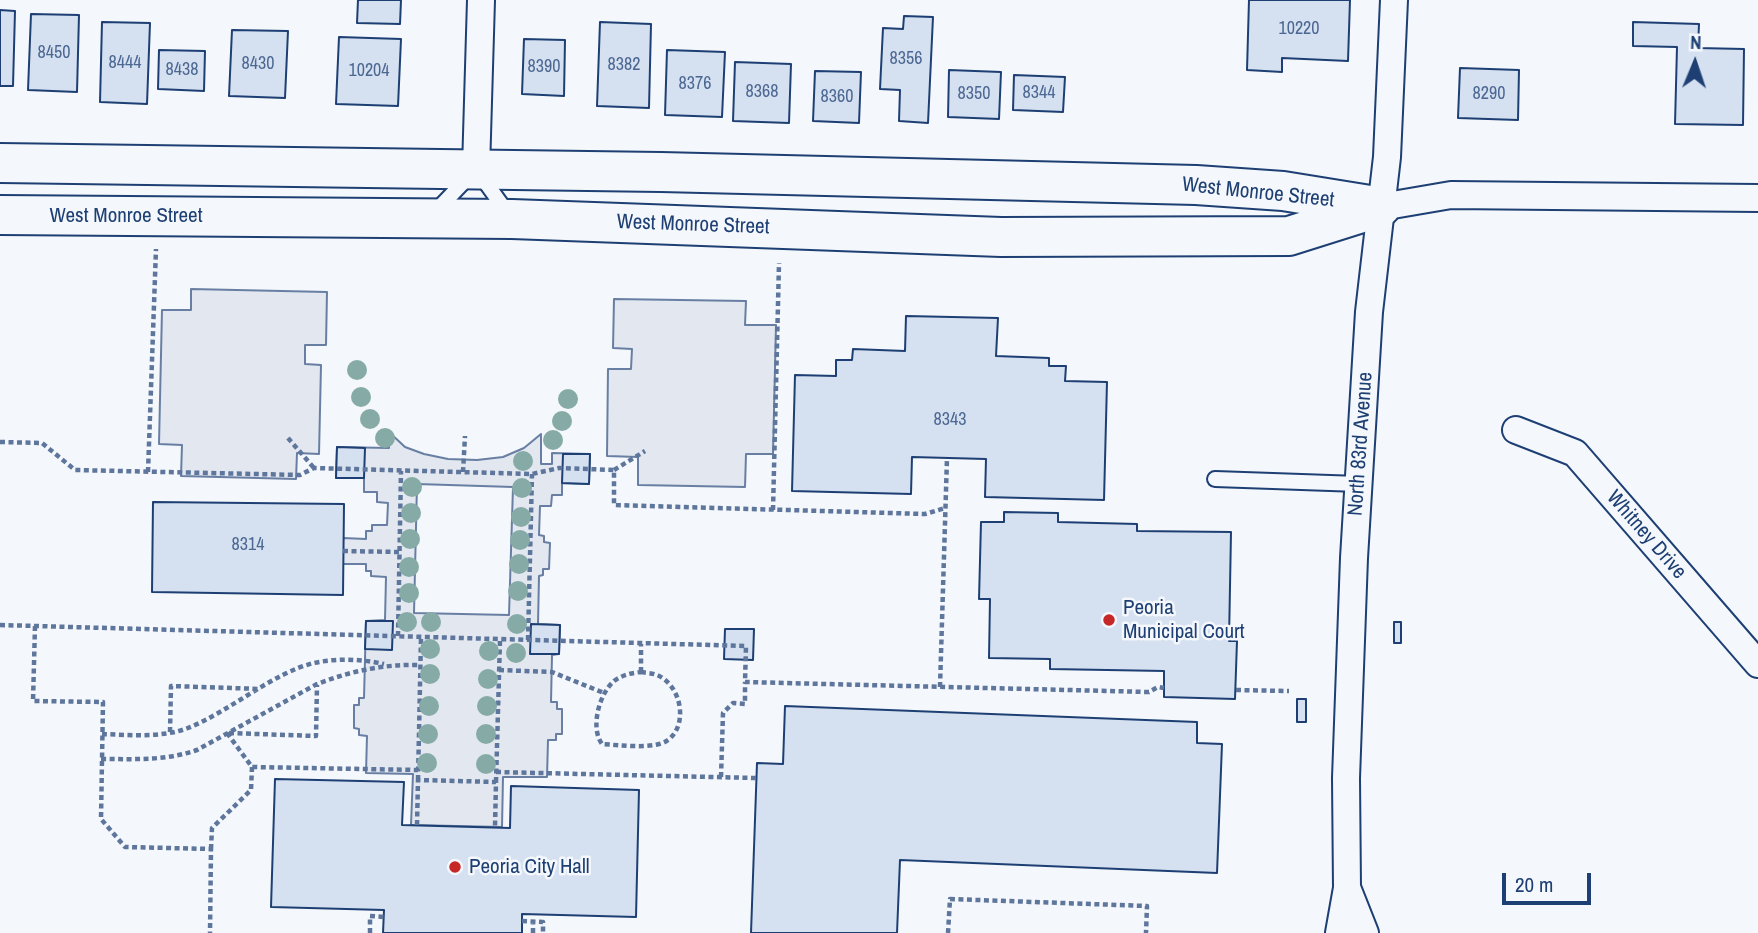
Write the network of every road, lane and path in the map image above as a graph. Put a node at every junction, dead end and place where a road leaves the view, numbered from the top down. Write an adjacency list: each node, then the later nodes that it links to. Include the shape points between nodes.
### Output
1 (481, 0): 5 (street)
2 (1394, 0): 9 (street, North 83rd Avenue)
3 (0, 163): 4 (street, West Monroe Street)
4 (147, 165): 5 (street, West Monroe Street); 14 (street)
5 (477, 169): 6 (street, West Monroe Street); 11 (lane); 12 (lane)
6 (839, 176): 7 (street, West Monroe Street); 13 (street)
7 (1002, 180): 9 (street, West Monroe Street, via 1283,191); 15 (street)
8 (1758, 198): 9 (street, West Monroe Street, via 1451,195)
9 (1381, 207): 15 (street, West Monroe Street, via 1289,236); 30 (street, North 83rd Avenue, via 1369,312)
10 (0, 215): 14 (street, West Monroe Street)
11 (430, 218): 12 (street, West Monroe Street); 14 (street, West Monroe Street)
12 (512, 219): 13 (street, West Monroe Street)
13 (838, 231): 15 (street, West Monroe Street)
14 (152, 232): 26 (path)
15 (1001, 237)
16 (779, 263): 32 (path)
17 (1516, 430): 44 (street, Whitney Drive, via 1575,453)
18 (465, 436): 27 (path)
19 (288, 438): 23 (path)
20 (0, 442): 26 (path, via 42,443 75,470)
21 (645, 451): 24 (path)
22 (947, 458): 31 (path)
23 (314, 468): 25 (path); 26 (path, via 300,475)
24 (614, 470): 28 (path, via 559,468); 32 (path, via 614,505)
25 (401, 471): 27 (path); 34 (path)
26 (148, 472)
27 (463, 472): 28 (path)
28 (532, 474): 40 (path)
29 (1215, 479): 30 (lane)
30 (1359, 484): 69 (street, North 83rd Avenue, via 1348,710)
31 (946, 508): 32 (path, via 925,514); 49 (path)
32 (773, 510)
33 (343, 551): 34 (path)
34 (400, 552): 37 (path)
35 (0, 625): 36 (path)
36 (34, 626): 37 (path); 57 (path, via 33,701 103,702)
37 (398, 636): 38 (path)
38 (421, 637): 39 (path); 43 (path)
39 (500, 640): 40 (path); 45 (path)
40 (528, 640): 41 (path)
41 (642, 644): 46 (path); 47 (path, via 746,646)
42 (388, 664): 43 (path); 48 (path); 51 (path, via 365,660 311,664)
43 (420, 664): 60 (path)
44 (1758, 664)
45 (499, 670): 54 (path, via 552,672); 61 (path)
46 (640, 672): 54 (path, via 626,674); 54 (path, via 658,675 671,685 678,700 680,718 667,741 602,744 595,732)
47 (745, 682): 49 (path); 62 (path, via 745,704 733,704 723,713)
48 (317, 684): 56 (path); 56 (path, via 316,736)
49 (940, 687): 50 (path, via 1149,692)
50 (1164, 688)
51 (261, 689): 55 (path, via 186,729); 55 (path, via 171,686)
52 (1236, 690): 53 (path)
53 (1289, 691)
54 (604, 694)
55 (170, 732): 57 (path)
56 (227, 733): 58 (path, via 177,757); 59 (path)
57 (102, 734): 58 (path)
58 (102, 759): 68 (path, via 101,819 125,847)
59 (252, 767): 60 (path); 68 (path, via 251,790 212,828)
60 (418, 770): 64 (path)
61 (496, 772): 62 (path); 65 (path)
62 (721, 777): 63 (path)
63 (757, 778)
64 (418, 780): 65 (path); 66 (path)
65 (496, 782): 67 (path)
66 (417, 825)
67 (495, 827)
68 (211, 849): 73 (path)
69 (1347, 888): 79 (street, North 83rd Avenue); 80 (street, North 83rd Avenue)
70 (384, 917): 74 (path, via 370,916)
71 (522, 921): 72 (path)
72 (533, 921): 75 (path); 76 (path, via 544,922)
73 (210, 933)
74 (370, 933)
75 (533, 933)
76 (543, 933)
77 (948, 933): 78 (path, via 950,900 1147,906)
78 (1146, 933)
79 (1339, 933)
80 (1364, 933)

